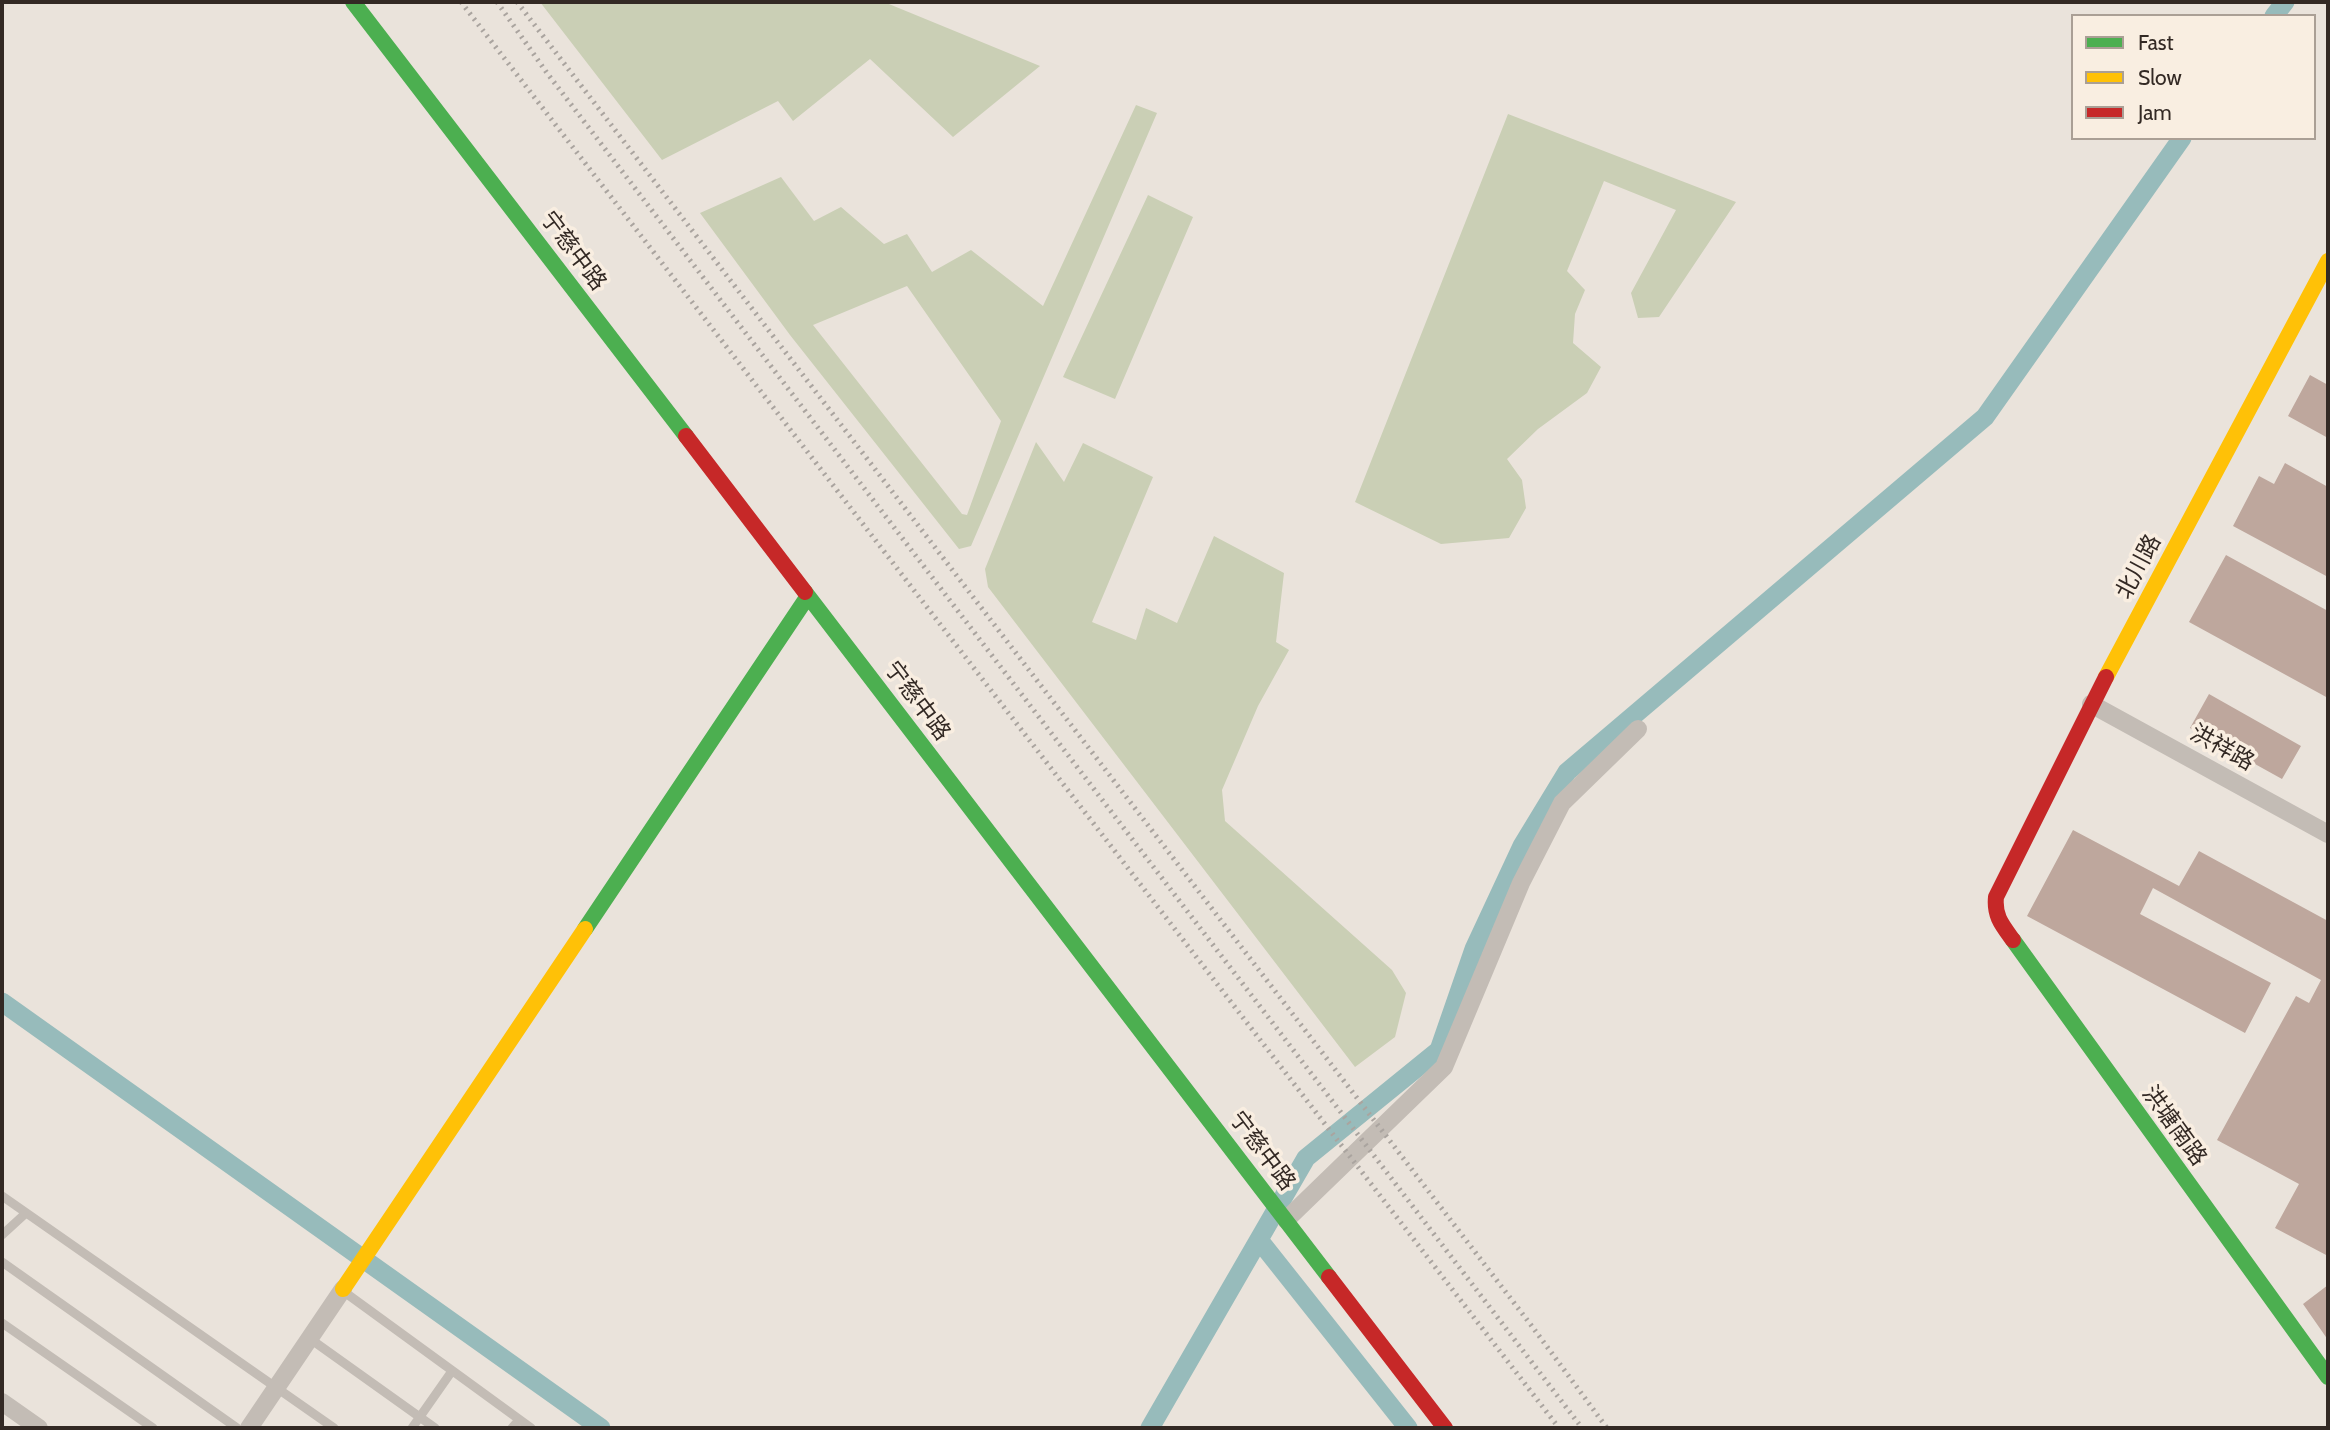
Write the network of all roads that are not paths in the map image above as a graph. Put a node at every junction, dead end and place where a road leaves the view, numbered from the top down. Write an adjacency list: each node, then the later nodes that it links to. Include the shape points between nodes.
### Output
1 (353, 2): 3 (main road, 宁慈中路)
2 (2328, 261): 4 (main road, 北川路)
3 (808, 596): 10 (main road, 宁慈中路); 13 (main road)
4 (2091, 704): 6 (street, 洪祥路); 7 (main road, 北川路)
5 (1638, 729): 10 (street, via 1562,803 1521,883 1444,1068)
6 (2328, 834)
7 (1996, 897): 17 (main road, 洪塘南路, via 2003,927)
8 (2, 1196): 9 (lane)
9 (26, 1213): 11 (lane); 18 (lane)
10 (1285, 1219): 31 (main road, 宁慈中路)
11 (2, 1235)
12 (2, 1262): 24 (lane)
13 (343, 1289): 15 (street); 16 (lane)
14 (2, 1323): 23 (lane)
15 (309, 1338): 18 (street); 20 (lane)
16 (452, 1371): 20 (lane); 21 (lane)
17 (2328, 1377)
18 (276, 1388): 25 (street); 26 (lane)
19 (2, 1402): 22 (street)
20 (419, 1417): 27 (lane); 28 (lane)
21 (519, 1420): 29 (lane); 30 (lane)
22 (39, 1428)
23 (153, 1428)
24 (237, 1428)
25 (249, 1428)
26 (334, 1428)
27 (412, 1428)
28 (435, 1428)
29 (512, 1428)
30 (531, 1428)
31 (1445, 1428)

